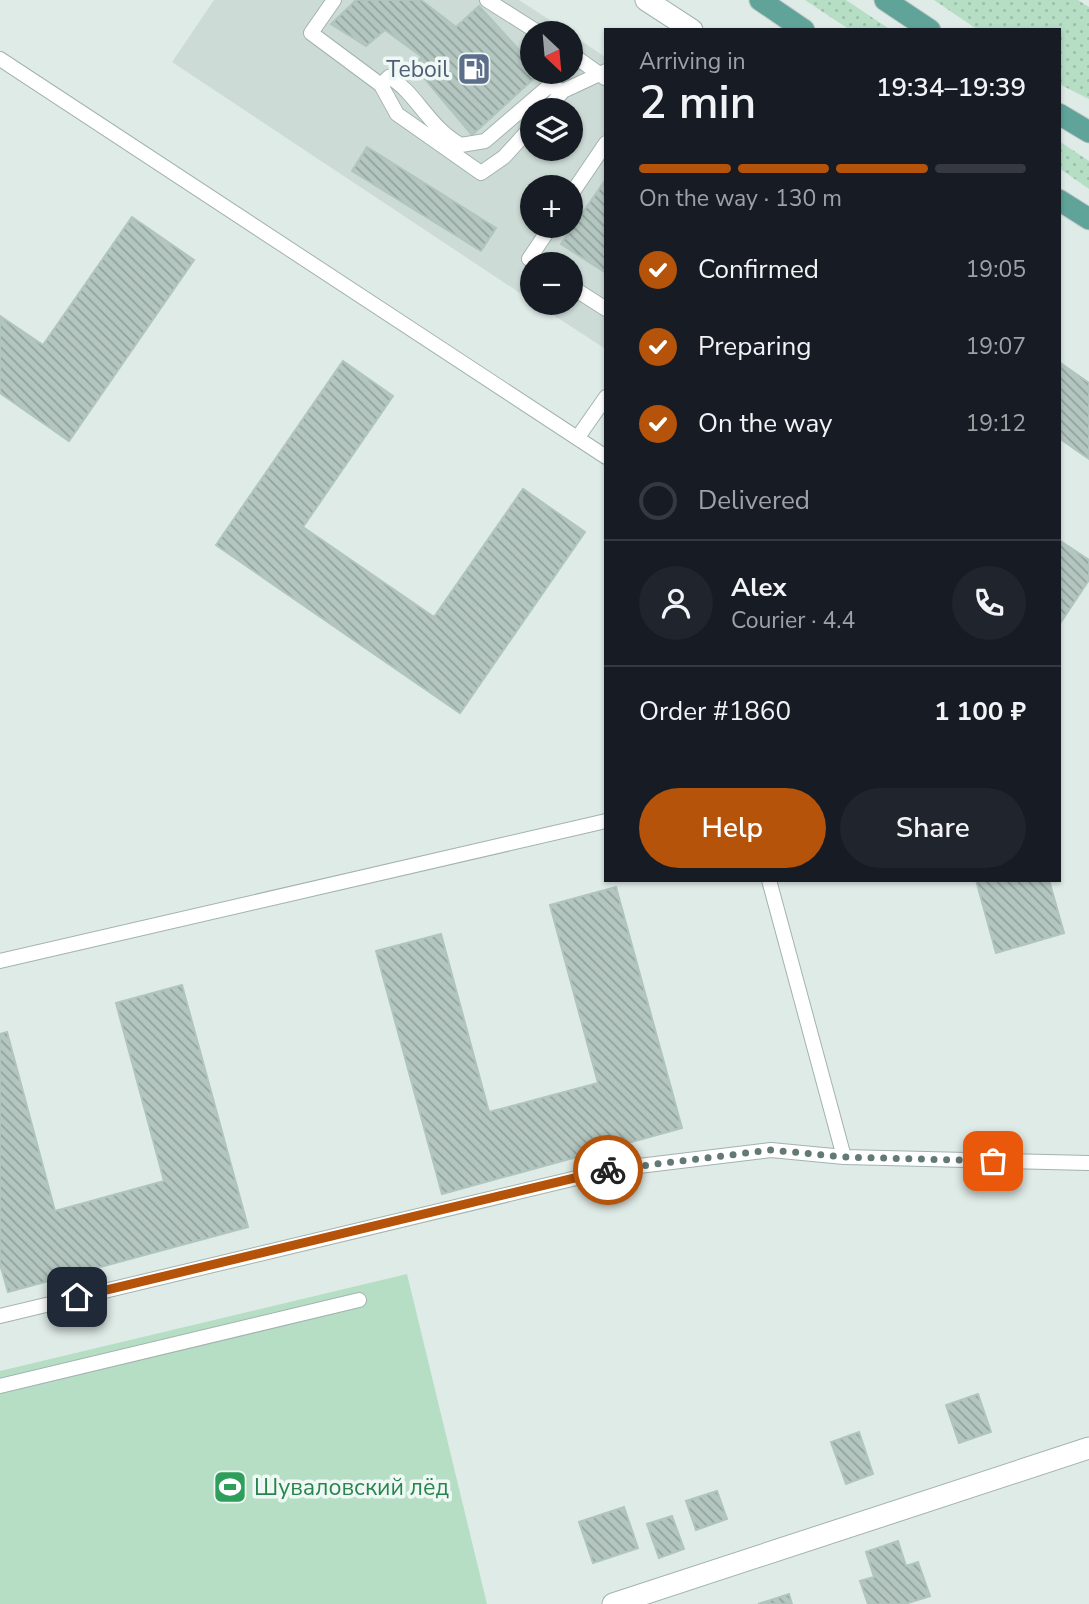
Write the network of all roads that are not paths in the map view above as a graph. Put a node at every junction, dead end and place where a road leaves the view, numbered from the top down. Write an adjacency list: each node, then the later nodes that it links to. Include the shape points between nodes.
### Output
1 (334, 0): 13 (lane, via 311,33)
2 (487, 0): 6 (lane)
3 (646, 0): 7 (street)
4 (760, 0): 8 (main road)
5 (885, 0): 9 (main road)
6 (520, 21)
7 (689, 28)
8 (801, 28)
9 (927, 28)
10 (0, 59): 26 (lane)
11 (583, 61): 12 (lane)
12 (604, 74): 14 (lane)
13 (381, 85): 14 (lane, via 389,77 399,83 434,126 461,145 485,141 550,86); 18 (lane, via 397,114 481,173)
14 (563, 91): 15 (lane)
15 (557, 98)
16 (1061, 115): 17 (main road)
17 (1089, 132)
18 (520, 140)
19 (604, 146): 20 (lane)
20 (583, 177)
21 (1061, 201): 22 (main road)
22 (1089, 219)
23 (583, 294): 24 (lane)
24 (604, 308)
25 (604, 400): 26 (lane)
26 (578, 437): 27 (lane)
27 (604, 456)
28 (604, 821): 30 (lane)
29 (770, 882): 31 (lane)
30 (0, 961)
31 (844, 1157): 32 (lane); 34 (lane, via 771,1150 614,1169)
32 (1089, 1163)
33 (359, 1300): 35 (lane)
34 (0, 1316)
35 (0, 1386)
36 (1089, 1448): 37 (street)
37 (654, 1596): 38 (street)
38 (613, 1604)

